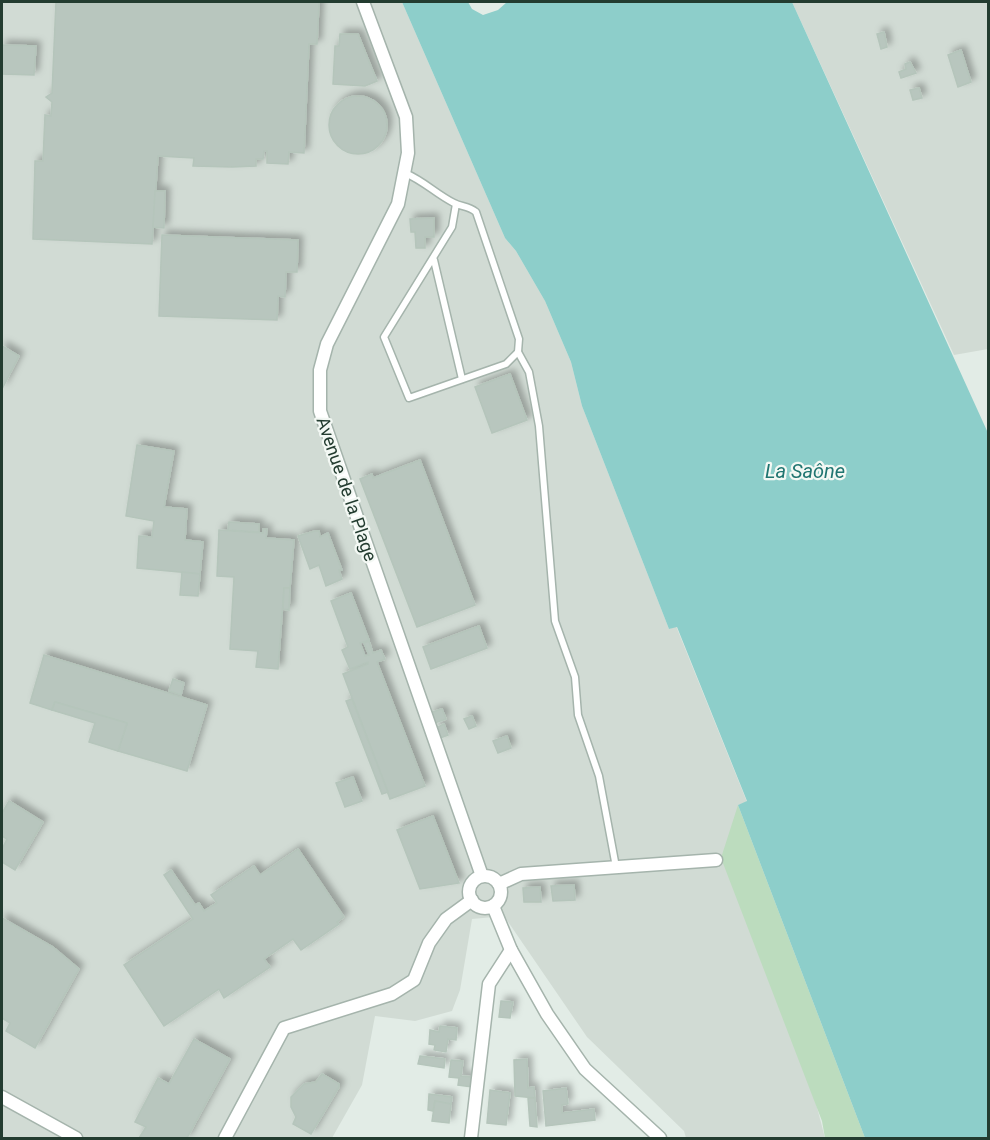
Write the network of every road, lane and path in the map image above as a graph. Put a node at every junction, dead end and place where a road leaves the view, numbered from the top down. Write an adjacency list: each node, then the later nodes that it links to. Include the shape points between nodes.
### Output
1 (363, 2): 2 (street, Avenue de la Plage, via 406,117 408,153)
2 (404, 173): 3 (lane, via 424,181); 9 (street, Avenue de la Plage, via 398,204 327,344 320,370 320,411)
3 (456, 204): 4 (lane, via 452,227); 5 (lane, via 469,206 480,218 519,339)
4 (434, 260): 6 (lane); 6 (lane, via 384,338 409,398)
5 (518, 352): 6 (lane, via 506,364); 8 (lane, via 529,372 539,426 555,621 575,677 578,715 599,776)
6 (462, 379)
7 (716, 860): 8 (street)
8 (616, 867): 10 (street, via 521,874)
9 (482, 876): 10 (street, via 492,877); 11 (street, via 472,883)
10 (500, 884): 12 (street, via 502,894)
11 (472, 900): 12 (street, via 481,907); 16 (street, via 446,919 429,943 414,980 392,994 284,1028)
12 (493, 906): 13 (street)
13 (511, 950): 17 (street, via 489,984); 18 (street, via 547,1014 585,1069)
14 (2, 1097): 15 (street)
15 (76, 1138)
16 (225, 1138)
17 (471, 1138)
18 (660, 1138)

